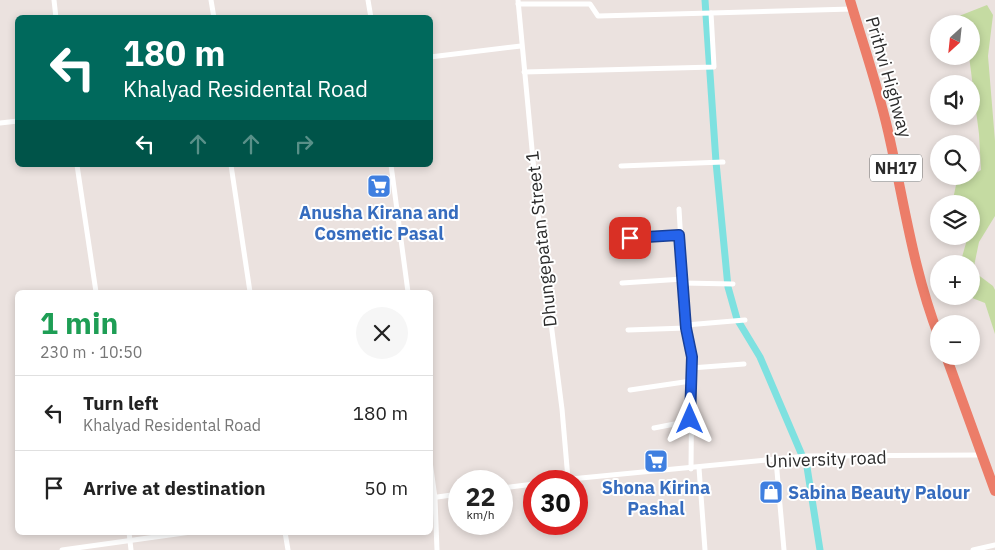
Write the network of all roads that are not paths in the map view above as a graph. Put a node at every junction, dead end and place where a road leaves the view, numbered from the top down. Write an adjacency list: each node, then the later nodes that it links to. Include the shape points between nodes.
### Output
1 (54, 0): 7 (street)
2 (211, 0): 8 (street)
3 (368, 0): 9 (street)
4 (518, 2): 6 (street, via 590,4 598,16); 10 (street, Dhungepatan Street 1)
5 (851, 5): 6 (street); 29 (highway, Prithvi Highway / NH17, via 884,114 911,249)
6 (711, 13): 12 (street, via 714,67)
7 (56, 15)
8 (214, 15)
9 (370, 15)
10 (521, 46): 11 (street); 12 (street, Dhungepatan Street 1)
11 (433, 57)
12 (524, 72): 44 (street, Dhungepatan Street 1, via 540,245)
13 (15, 122): 14 (street)
14 (0, 124)
15 (723, 162): 16 (street)
16 (621, 166)
17 (77, 167): 26 (street)
18 (231, 167): 27 (street)
19 (391, 167): 28 (street)
20 (679, 209): 21 (street)
21 (679, 235): 22 (street); 23 (street)
22 (613, 239)
23 (683, 281): 24 (street); 25 (street); 31 (street)
24 (622, 283)
25 (733, 284)
26 (96, 290)
27 (250, 290)
28 (408, 290)
29 (930, 315)
30 (745, 320): 31 (street)
31 (686, 326): 32 (street); 35 (street)
32 (628, 330)
33 (744, 364): 35 (street)
34 (949, 365): 40 (highway)
35 (691, 368): 36 (street)
36 (691, 381): 37 (street); 38 (street)
37 (630, 390)
38 (690, 421): 39 (street); 43 (street)
39 (654, 428)
40 (981, 455): 41 (street, University road, via 806,456); 46 (highway)
41 (776, 460): 42 (street, University road); 60 (street)
42 (699, 468): 43 (street, University road); 59 (street)
43 (691, 469): 45 (street, University road)
44 (567, 470)
45 (588, 478)
46 (995, 491)
47 (448, 496): 48 (street)
48 (433, 498)
49 (433, 508): 58 (street)
50 (129, 535): 53 (street)
51 (171, 535): 53 (street)
52 (286, 535): 57 (street)
53 (130, 541): 55 (street); 56 (street)
54 (995, 545): 61 (street)
55 (62, 550)
56 (131, 550)
57 (288, 550)
58 (437, 550)
59 (705, 550)
60 (784, 550)
61 (973, 550)

